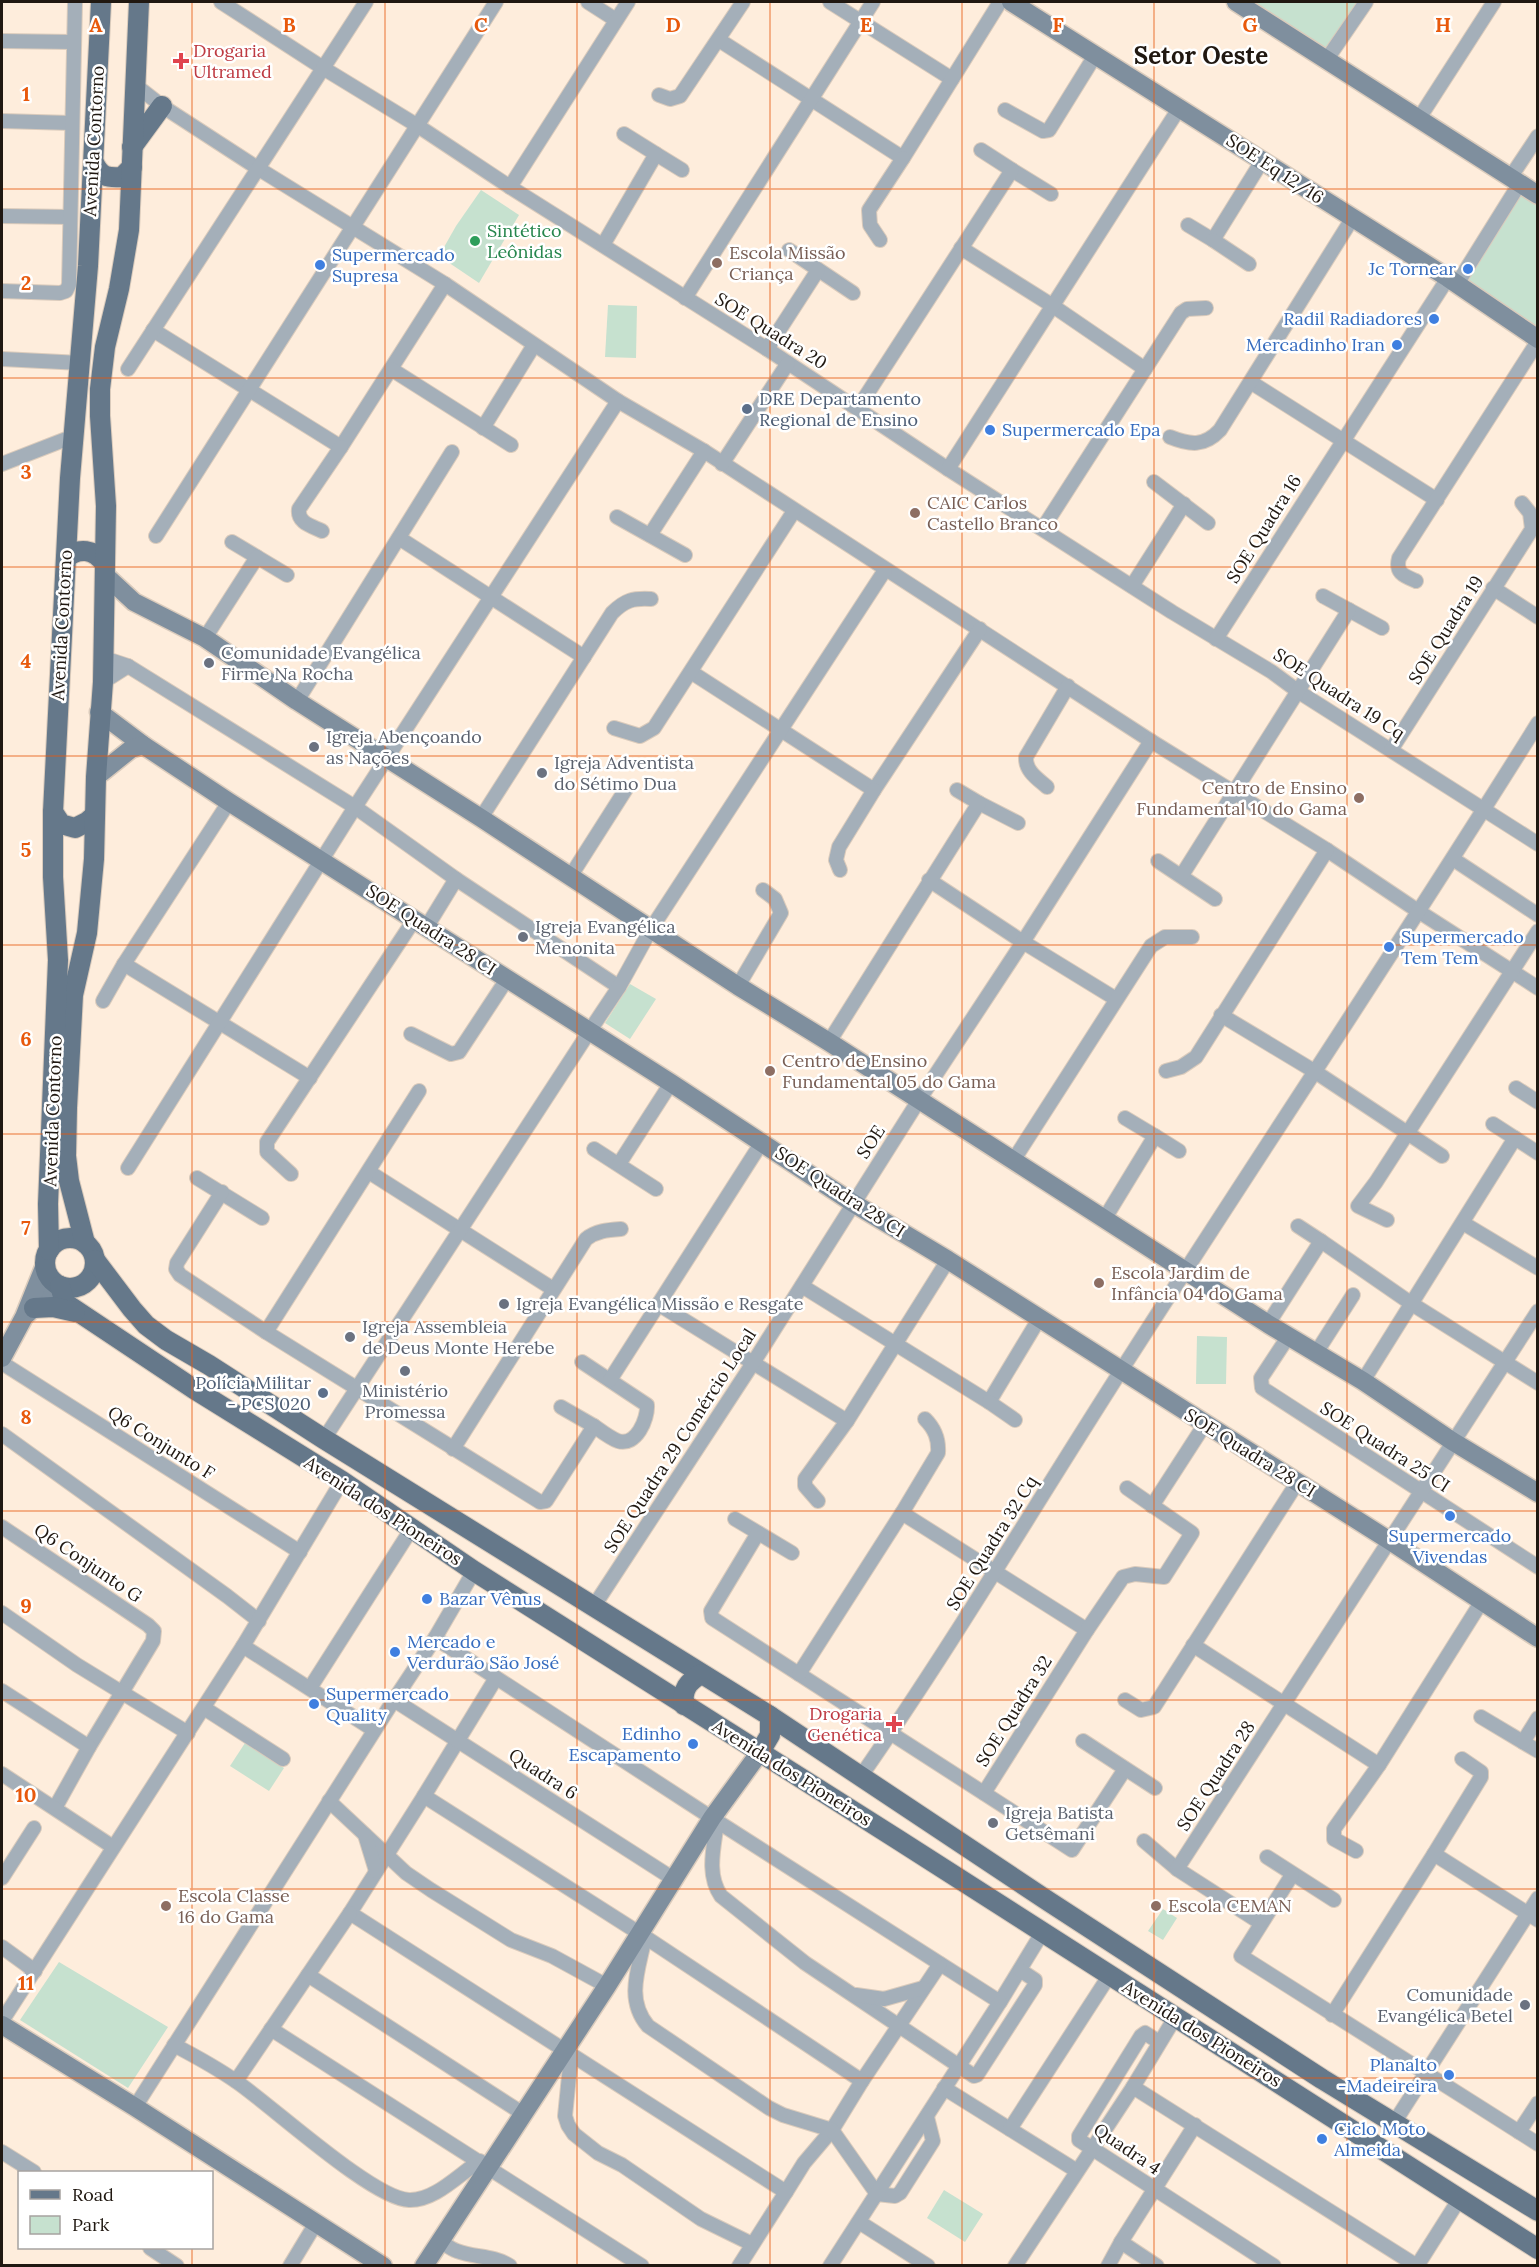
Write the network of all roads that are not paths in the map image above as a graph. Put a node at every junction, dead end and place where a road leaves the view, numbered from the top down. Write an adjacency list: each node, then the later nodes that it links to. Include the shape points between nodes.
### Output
1 (75, 2): 21 (street)
2 (101, 2): 43 (main road, Avenida Contorno)
3 (139, 2): 26 (main road, Avenida Contorno)
4 (366, 2): 24 (street)
5 (496, 2): 35 (street)
6 (588, 2): 17 (street)
7 (628, 2): 17 (street)
8 (743, 2): 19 (street)
9 (830, 2): 18 (street)
10 (873, 2): 18 (street)
11 (1000, 2): 25 (street)
12 (1011, 2): 22 (street, SOE Eq 12/16)
13 (1236, 2): 23 (street)
14 (1366, 2): 23 (street)
15 (1494, 2): 32 (street)
16 (230, 4): 24 (street, SOE Quadra 20)
17 (616, 20): 49 (street)
18 (860, 21): 25 (street); 28 (street)
19 (719, 40): 27 (street, via 680,96 670,99); 28 (street)
20 (2, 41): 21 (street)
21 (73, 42): 34 (street)
22 (1096, 54): 30 (street, SOE Eq 12/16); 31 (street, via 1049,130 1043,131)
23 (1328, 59): 32 (street)
24 (323, 68): 35 (street, SOE Quadra 20); 45 (street)
25 (952, 79): 41 (street)
26 (134, 84): 29 (street); 38 (main road, Avenida Contorno)
27 (658, 95)
28 (810, 98): 41 (street); 68 (street)
29 (162, 106): 38 (main road); 45 (street)
30 (1180, 107): 42 (street, SOE Eq 12/16); 69 (street)
31 (1005, 110)
32 (1418, 120): 48 (street)
33 (2, 121): 34 (street)
34 (71, 123): 53 (street)
35 (418, 126): 49 (street, SOE Quadra 20); 56 (street)
36 (624, 134): 40 (street)
37 (1538, 136): 48 (street, SOE Quadra 16)
38 (132, 147): 44 (main road, Avenida Contorno)
39 (981, 150): 47 (street)
40 (656, 154): 46 (street); 59 (street)
41 (903, 158): 57 (street, via 869,210 870,225)
42 (1262, 161): 54 (street, SOE Eq 12/16); 58 (street)
43 (94, 163): 44 (main road, via 101,176 107,178 122,177); 76 (main road, Avenida Contorno)
44 (132, 167): 112 (main road, Avenida Contorno, via 129,230 100,389)
45 (259, 169): 56 (street); 71 (street)
46 (682, 170)
47 (1012, 170): 50 (street); 60 (street)
48 (1515, 181): 51 (street); 64 (street, SOE Quadra 16)
49 (510, 188): 59 (street, SOE Quadra 20)
50 (1051, 194)
51 (1538, 195)
52 (2, 216): 53 (street)
53 (70, 217): 66 (street, via 66,291)
54 (1352, 219): 64 (street, SOE Eq 12/16); 81 (street)
55 (1188, 225): 58 (street)
56 (353, 226): 65 (street); 82 (street)
57 (880, 240)
58 (1213, 240): 62 (street)
59 (603, 244): 68 (street, SOE Quadra 20)
60 (961, 248): 69 (street); 84 (street)
61 (789, 250): 63 (street)
62 (1249, 264)
63 (818, 270): 67 (street); 74 (street)
64 (1453, 281): 72 (street, SOE Eq 12/16); 88 (street, SOE Quadra 16)
65 (445, 284): 73 (street); 79 (street)
66 (2, 291)
67 (853, 292)
68 (685, 298): 74 (street, SOE Quadra 20)
69 (1053, 306): 80 (street); 95 (street)
70 (1206, 308): 80 (street, via 1181,313)
71 (153, 330): 78 (street); 82 (street)
72 (1538, 340): 97 (street)
73 (534, 345): 83 (street); 85 (street)
74 (767, 349): 77 (street, SOE Quadra 20)
75 (2, 359): 76 (street)
76 (81, 363): 86 (main road, Avenida Contorno)
77 (788, 363): 84 (street, SOE Quadra 20); 94 (street)
78 (128, 369)
79 (391, 369): 85 (street); 90 (street)
80 (1145, 369): 103 (street)
81 (1252, 383): 87 (street, via 1213,438 1196,444); 88 (street)
82 (249, 390): 90 (street); 106 (street)
83 (618, 401): 92 (street); 119 (street)
84 (858, 408): 95 (street, SOE Quadra 20)
85 (483, 428): 89 (street)
86 (74, 436): 93 (street); 111 (main road, Avenida Contorno)
87 (1170, 437)
88 (1342, 439): 97 (street); 129 (street, SOE Quadra 16)
89 (511, 445)
90 (341, 447): 104 (street, via 299,509 301,521)
91 (452, 452): 107 (street)
92 (704, 452): 94 (street); 105 (street)
93 (2, 464)
94 (722, 464): 100 (street)
95 (948, 469): 103 (street, SOE Quadra 20)
96 (1154, 482): 99 (street)
97 (1437, 500): 115 (street, via 1398,563 1401,574)
98 (1522, 503): 117 (street, SOE Quadra 19, via 1530,513 1532,529)
99 (1184, 504): 102 (street); 116 (street)
100 (794, 510): 113 (street); 133 (street)
101 (617, 517): 105 (street)
102 (1208, 523)
103 (1043, 528): 116 (street, SOE Quadra 20)
104 (322, 531)
105 (650, 535): 109 (street)
106 (156, 536)
107 (399, 538): 119 (street); 137 (street)
108 (232, 542): 110 (street)
109 (685, 555)
110 (257, 557): 114 (street); 128 (street)
111 (66, 558): 112 (main road, via 87,550 98,555); 156 (main road, Avenida Contorno)
112 (105, 569): 121 (street); 124 (main road, Avenida Contorno)
113 (885, 570): 127 (street); 141 (street)
114 (287, 575)
115 (1416, 581)
116 (1132, 586): 123 (street, SOE Quadra 20)
117 (1493, 588): 125 (street); 144 (street, SOE Quadra 19)
118 (1323, 596): 122 (street)
119 (490, 598): 130 (street); 145 (street)
120 (651, 599): 130 (street, via 622,603)
121 (134, 602): 124 (street); 128 (street)
122 (1349, 610): 126 (street); 136 (street)
123 (1172, 612): 129 (street, SOE Quadra 19 Cq)
124 (105, 614): 131 (main road, Avenida Contorno)
125 (1538, 616)
126 (1382, 628)
127 (980, 629): 135 (street); 149 (street)
128 (205, 639): 137 (street)
129 (1215, 639): 136 (street, SOE Quadra 19 Cq)
130 (584, 657): 158 (street)
131 (104, 658): 132 (street); 134 (main road, Avenida Contorno)
132 (128, 666): 134 (street); 154 (street)
133 (691, 672): 140 (street, via 654,728 645,735); 141 (street)
134 (103, 682): 138 (main road, Avenida Contorno)
135 (1068, 686): 142 (street); 147 (street, via 1026,757 1029,771)
136 (1299, 692): 144 (street, SOE Quadra 19 Cq); 151 (street)
137 (297, 701): 145 (street)
138 (99, 712): 143 (street, SOE Quadra 28 CI); 146 (main road, Avenida Contorno)
139 (1538, 723): 155 (street)
140 (614, 728)
141 (782, 730): 149 (street); 175 (street)
142 (1151, 741): 151 (street); 178 (street, SOE)
143 (143, 745): 146 (street, via 131,749); 152 (street, SOE Quadra 28 CI)
144 (1391, 750): 155 (street, SOE Quadra 19 Cq)
145 (387, 759): 154 (street); 158 (street)
146 (96, 777): 157 (main road, Avenida Contorno)
147 (1047, 787)
148 (626, 789): 167 (street)
149 (874, 790): 165 (street, via 839,847 836,860)
150 (957, 790): 153 (street)
151 (1234, 794): 161 (street); 166 (street)
152 (229, 802): 163 (street, SOE Quadra 28 CI); 179 (street)
153 (979, 803): 159 (street); 169 (street)
154 (355, 807): 163 (street); 168 (street)
155 (1484, 810): 160 (street); 162 (street)
156 (53, 812): 157 (main road, via 61,824 75,828); 228 (main road, Avenida Contorno, via 58,960)
157 (95, 815): 227 (main road, Avenida Contorno, via 87,933 73,995 66,1156)
158 (481, 818): 167 (street)
159 (1018, 823)
160 (1538, 844)
161 (1327, 850): 172 (street); 187 (street)
162 (1453, 859): 172 (street); 173 (street)
163 (322, 860): 174 (street, SOE Quadra 28 CI); 188 (street)
164 (1158, 861): 166 (street)
165 (840, 870)
166 (1182, 875): 171 (street)
167 (570, 877): 175 (street)
168 (456, 879): 174 (street); 183 (street)
169 (929, 880): 178 (street); 191 (street)
170 (763, 890): 182 (street, via 775,899 781,913)
171 (1215, 899)
172 (1418, 911): 180 (street); 193 (street)
173 (1538, 915)
174 (420, 924): 181 (street, SOE Quadra 28 CI); 194 (street)
175 (651, 929): 182 (street); 183 (street)
176 (1538, 931): 180 (street)
177 (1192, 937): 185 (street, via 1158,940)
178 (1023, 942): 185 (street); 198 (street, SOE)
179 (124, 964): 186 (street); 188 (street)
180 (1511, 970): 184 (street); 202 (street)
181 (507, 979): 189 (street, SOE Quadra 28 CI); 190 (street, via 459,1052 451,1054)
182 (738, 986): 191 (street)
183 (619, 987): 189 (street)
184 (1538, 988)
185 (1116, 999): 210 (street)
186 (103, 1001)
187 (1221, 1015): 192 (street, via 1196,1057); 193 (street)
188 (219, 1023): 194 (street); 212 (street)
189 (590, 1032): 195 (street, SOE Quadra 28 CI); 225 (street)
190 (411, 1034)
191 (829, 1042): 198 (street)
192 (1166, 1071)
193 (1314, 1071): 202 (street); 232 (street)
194 (310, 1078): 214 (street, via 267,1142 267,1152)
195 (671, 1083): 205 (street, SOE Quadra 28 CI); 211 (street)
196 (1516, 1088): 199 (street)
197 (419, 1091): 213 (street)
198 (919, 1100): 210 (street); 218 (street, SOE)
199 (1538, 1102)
200 (1125, 1118): 203 (street)
201 (1492, 1124): 204 (street)
202 (1407, 1132): 209 (street); 221 (street, via 1358,1206)
203 (1155, 1136): 207 (street); 220 (street)
204 (1515, 1138): 208 (street); 222 (street)
205 (762, 1142): 218 (street, SOE Quadra 28 CI); 237 (street)
206 (594, 1149): 211 (street)
207 (1179, 1151)
208 (1538, 1153)
209 (1442, 1156)
210 (1013, 1161): 220 (street)
211 (619, 1164): 216 (street)
212 (128, 1168)
213 (369, 1172): 225 (street); 244 (street)
214 (291, 1174)
215 (197, 1178): 217 (street)
216 (656, 1189)
217 (222, 1192): 219 (street); 244 (street, via 176,1269)
218 (853, 1203): 230 (street, SOE Quadra 28 CI); 234 (street, SOE Quadra 29 Comércio Local)
219 (262, 1218)
220 (1105, 1218): 232 (street)
221 (1387, 1221)
222 (1463, 1223): 231 (street); 238 (street)
223 (1298, 1226): 226 (street)
224 (621, 1229): 235 (street, via 603,1230 586,1239)
225 (459, 1231): 235 (street); 259 (street)
226 (1321, 1241): 238 (street); 243 (street)
227 (85, 1243): 228 (main road, via 69,1238 54,1244); 229 (main road)
228 (47, 1258): 233 (main road, via 50,1277); 240 (street)
229 (95, 1260): 233 (main road, via 88,1281 75,1287); 253 (main road, Avenida dos Pioneiros, via 146,1325)
230 (948, 1260): 242 (street, SOE Quadra 28 CI); 246 (street)
231 (1538, 1268)
232 (1185, 1270): 243 (street); 254 (street)
233 (59, 1285): 240 (street); 241 (main road, Avenida dos Pioneiros, via 65,1304)
234 (802, 1286): 246 (street); 252 (street, SOE Quadra 29 Comércio Local)
235 (553, 1289): 270 (street)
236 (1353, 1295): 247 (street)
237 (658, 1304): 252 (street); 255 (street)
238 (1412, 1304): 250 (street); 256 (street)
239 (1538, 1311): 250 (street, SOE Quadra 28)
240 (28, 1312): 241 (main road, via 53,1307); 248 (street)
241 (78, 1313): 258 (main road, Avenida dos Pioneiros)
242 (1039, 1319): 254 (street, SOE Quadra 28 CI); 260 (street)
243 (1268, 1324): 245 (street)
244 (266, 1332): 259 (street)
245 (1288, 1337): 247 (street); 274 (street, SOE Quadra 25 CI, via 1261,1378 1262,1388)
246 (896, 1342): 260 (street); 264 (street)
247 (1316, 1353): 256 (street)
248 (2, 1358)
249 (582, 1362): 255 (street)
250 (1504, 1362): 257 (street); 269 (street, SOE Quadra 28)
251 (2, 1363): 284 (street, Q6 Conjunto F)
252 (753, 1363): 264 (street); 290 (street, SOE Quadra 29 Comércio Local)
253 (209, 1365): 258 (main road, via 197,1372); 268 (main road, Avenida dos Pioneiros)
254 (1121, 1371): 265 (street, SOE Quadra 28 CI); 288 (street, SOE Quadra 32 Cq)
255 (610, 1380): 266 (street, via 647,1405 646,1416 635,1436 626,1442 619,1442)
256 (1363, 1381): 269 (street)
257 (1538, 1383)
258 (194, 1389): 271 (main road, Avenida dos Pioneiros)
259 (358, 1389): 268 (street); 270 (street)
260 (989, 1402): 263 (street)
261 (561, 1407): 266 (street)
262 (925, 1419): 278 (street, via 935,1432 938,1453)
263 (1015, 1420)
264 (846, 1421): 276 (street, via 805,1479 805,1486)
265 (1204, 1424): 272 (street, SOE Quadra 28 CI); 277 (street)
266 (594, 1426): 270 (street, via 543,1502)
267 (2, 1434): 292 (street)
268 (324, 1439): 290 (main road, Avenida dos Pioneiros)
269 (1452, 1441): 274 (street, SOE Quadra 28); 275 (street)
270 (453, 1449)
271 (342, 1481): 281 (main road, Avenida dos Pioneiros); 284 (street)
272 (1297, 1483): 283 (street, SOE Quadra 28 CI); 297 (street)
273 (1127, 1488): 277 (street)
274 (1421, 1492): 283 (street, SOE Quadra 28); 286 (street, SOE Quadra 25 CI)
275 (1538, 1493)
276 (818, 1501)
277 (1152, 1506): 294 (street, SOE Quadra 32, via 1192,1533 1164,1577 1123,1577)
278 (902, 1513): 288 (street); 300 (street)
279 (735, 1519): 282 (street)
280 (2, 1527): 304 (street, Q6 Conjunto G, via 154,1631 153,1641)
281 (412, 1528): 287 (main road, Avenida dos Pioneiros); 302 (street)
282 (758, 1533): 285 (street); 300 (street, via 711,1616)
283 (1390, 1541): 289 (street, SOE Quadra 28 CI); 307 (street, SOE Quadra 28)
284 (300, 1552): 292 (street)
285 (792, 1553)
286 (1538, 1568)
287 (474, 1571): 293 (main road, Avenida dos Pioneiros); 295 (street)
288 (996, 1571): 294 (street); 316 (street, SOE Quadra 32 Cq)
289 (1482, 1601): 296 (street, SOE Quadra 28 CI); 325 (street)
290 (594, 1605): 293 (main road, via 594,1615 588,1624 579,1629); 299 (main road, Avenida dos Pioneiros)
291 (2, 1613): 304 (street)
292 (259, 1622): 298 (street)
293 (566, 1628): 308 (main road, Avenida dos Pioneiros)
294 (1087, 1630): 331 (street, SOE Quadra 32)
295 (435, 1638): 301 (street); 305 (street)
296 (1538, 1638)
297 (1193, 1645): 306 (street, via 1154,1707 1141,1710); 307 (street)
298 (243, 1646): 302 (street); 309 (street)
299 (701, 1674): 308 (main road, via 684,1691); 310 (main road, Avenida dos Pioneiros)
300 (799, 1674): 316 (street)
301 (496, 1678): 317 (street); 335 (street)
302 (310, 1688): 313 (street)
303 (2, 1691): 320 (street)
304 (122, 1692): 315 (street); 320 (street)
305 (394, 1700): 313 (street); 317 (street, Quadra 6)
306 (1125, 1700)
307 (1285, 1703): 325 (street); 347 (street, SOE Quadra 28)
308 (684, 1705): 314 (main road, Avenida dos Pioneiros)
309 (204, 1708): 315 (street); 323 (street)
310 (770, 1716): 322 (main road, via 770,1735); 328 (main road, Avenida dos Pioneiros)
311 (1481, 1717): 319 (street)
312 (1538, 1718): 319 (street)
313 (374, 1730): 333 (street)
314 (727, 1732): 322 (main road, Avenida dos Pioneiros); 329 (street, via 739,1746)
315 (188, 1733): 340 (street)
316 (892, 1733): 328 (street, SOE Quadra 32 Cq); 331 (street)
317 (458, 1741): 332 (street); 351 (street, Quadra 6)
318 (1083, 1741): 326 (street)
319 (1522, 1742): 321 (street)
320 (89, 1747): 334 (street)
321 (1538, 1751)
322 (760, 1752): 329 (street); 338 (main road, Avenida dos Pioneiros)
323 (283, 1759)
324 (1462, 1759): 343 (street, via 1481,1772 1481,1777)
325 (1379, 1765): 341 (street, via 1334,1829 1334,1839)
326 (1125, 1769): 330 (street); 331 (street, SOE Quadra 32, via 1072,1850)
327 (2, 1774): 334 (street)
328 (861, 1776): 344 (main road, Avenida dos Pioneiros)
329 (740, 1778): 335 (street)
330 (1155, 1788)
331 (984, 1793)
332 (423, 1796): 342 (street); 360 (street)
333 (329, 1801): 337 (street); 377 (street)
334 (55, 1808): 340 (street)
335 (714, 1820): 351 (street); 362 (street); 369 (street, via 713,1886 804,1963)
336 (33, 1827): 346 (street)
337 (365, 1835): 342 (street); 348 (street)
338 (897, 1839): 344 (main road, via 908,1839 970,1879 980,1872); 352 (main road, Avenida dos Pioneiros)
339 (1144, 1841): 347 (street)
340 (113, 1847): 364 (street)
341 (1356, 1851)
342 (386, 1853): 348 (street); 367 (street, via 406,1872 485,1925)
343 (1434, 1854): 357 (street); 371 (street)
344 (982, 1856): 355 (main road, Avenida dos Pioneiros)
345 (1268, 1857): 349 (street)
346 (6, 1859): 350 (street)
347 (1177, 1869): 358 (street)
348 (376, 1871): 356 (street)
349 (1292, 1875): 354 (street); 358 (street)
350 (2, 1878)
351 (672, 1878): 360 (street)
352 (988, 1897): 355 (main road, via 987,1882 993,1875 1029,1900); 359 (main road, Avenida dos Pioneiros)
353 (1538, 1898): 357 (street)
354 (1334, 1900)
355 (1048, 1901): 381 (main road, Avenida dos Pioneiros)
356 (350, 1913): 365 (street); 378 (street)
357 (1533, 1917): 380 (street)
358 (1261, 1923): 371 (street, via 1241,1956)
359 (1042, 1933): 363 (street); 366 (main road, Avenida dos Pioneiros)
360 (642, 1935): 367 (street); 382 (street); 395 (street, via 634,1990 635,2005 648,2026 769,2108)
361 (2, 1947): 364 (street)
362 (940, 1964): 368 (street); 370 (street)
363 (1020, 1970): 370 (street); 379 (street, via 1035,1984 984,2065 974,2076)
364 (35, 1971): 373 (street)
365 (308, 1975): 375 (street); 390 (street)
366 (1109, 1976): 372 (main road, Avenida dos Pioneiros); 394 (street)
367 (607, 1986): 378 (street)
368 (923, 1988): 369 (street, via 884,1999); 374 (street)
369 (851, 1994): 374 (street)
370 (1000, 2002): 379 (street)
371 (1332, 2014): 380 (street)
372 (1176, 2016): 376 (street); 387 (main road, Avenida dos Pioneiros)
373 (2, 2023): 389 (street)
374 (897, 2027): 379 (street); 382 (street)
375 (271, 2028): 383 (street); 402 (street)
376 (1159, 2042): 384 (street); 399 (street, Quadra 4, via 1144,2033 1141,2036 1079,2136)
377 (174, 2045): 383 (street); 389 (street)
378 (567, 2053): 390 (street); 406 (street); 414 (street, via 565,2116 574,2134 701,2219)
379 (958, 2066): 385 (street)
380 (1425, 2073): 392 (street); 396 (street)
381 (1322, 2079): 386 (main road, Avenida dos Pioneiros); 387 (main road, via 1326,2086 1323,2092)
382 (862, 2080): 395 (street)
383 (236, 2081): 402 (street, via 345,2166 394,2197 421,2199)
384 (1133, 2087): 393 (street); 399 (street)
385 (944, 2088): 394 (street); 407 (street)
386 (1342, 2091): 391 (main road, via 1329,2097 1326,2108); 392 (main road, Avenida dos Pioneiros)
387 (1306, 2101): 391 (main road, Avenida dos Pioneiros)
388 (1538, 2103): 396 (street)
389 (135, 2107): 411 (street)
390 (522, 2113): 402 (street)
391 (1330, 2116): 408 (main road, Avenida dos Pioneiros)
392 (1394, 2123): 409 (main road, Avenida dos Pioneiros)
393 (1195, 2125): 405 (street); 430 (street)
394 (1010, 2129): 403 (street)
395 (832, 2130): 398 (street); 400 (street)
396 (1519, 2132): 397 (street)
397 (1538, 2144)
398 (818, 2146): 400 (street); 406 (street)
399 (1091, 2148): 403 (street); 405 (street, Quadra 4)
400 (846, 2150): 407 (street)
401 (2, 2152): 404 (street)
402 (484, 2163): 412 (street); 422 (street)
403 (1077, 2170): 426 (street)
404 (32, 2171)
405 (1154, 2189): 413 (street); 429 (street, Quadra 4)
406 (786, 2192): 414 (street)
407 (877, 2194): 410 (street)
408 (1460, 2198): 416 (main road, Avenida dos Pioneiros); 430 (street)
409 (1538, 2211)
410 (859, 2222): 424 (street); 425 (street)
411 (316, 2223): 418 (street); 419 (street)
412 (440, 2241): 420 (street); 421 (street, via 454,2251 484,2255)
413 (1121, 2242): 427 (street); 428 (street)
414 (752, 2244): 423 (street)
415 (153, 2249): 417 (street)
416 (1538, 2249)
417 (177, 2265)
418 (290, 2265)
419 (383, 2265)
420 (424, 2265)
421 (510, 2265)
422 (642, 2265)
423 (739, 2265)
424 (830, 2265)
425 (928, 2265)
426 (1017, 2265)
427 (1108, 2265)
428 (1157, 2265)
429 (1274, 2265)
430 (1417, 2265)

